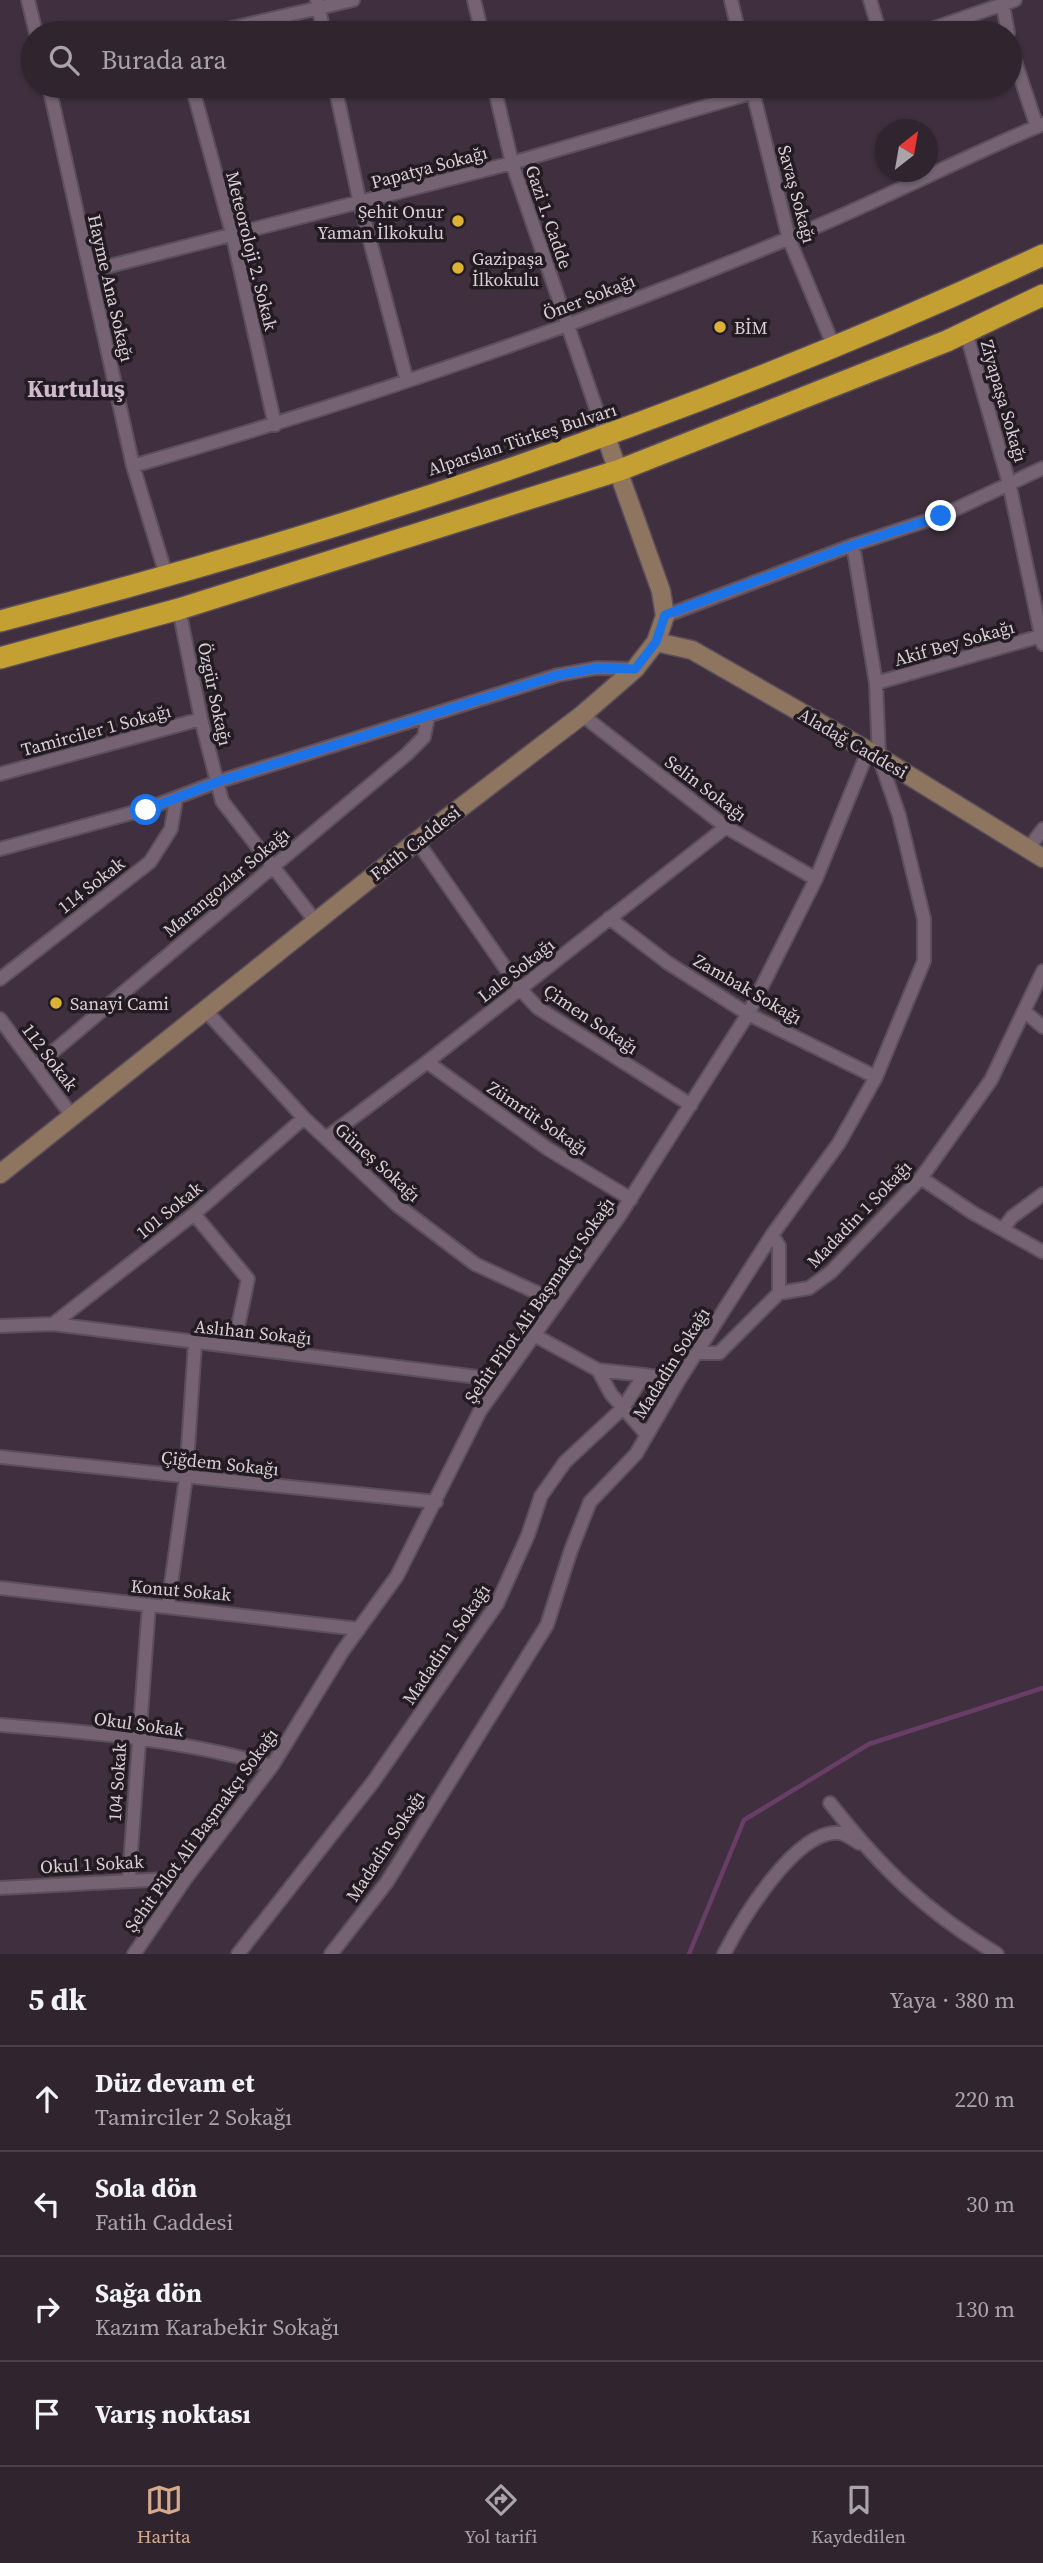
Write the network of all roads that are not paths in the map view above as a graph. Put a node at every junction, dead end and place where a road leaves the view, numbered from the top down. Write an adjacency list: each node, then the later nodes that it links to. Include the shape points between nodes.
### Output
1 (28, 0): 8 (street)
2 (353, 0): 7 (street)
3 (474, 0): 11 (street)
4 (731, 0): 12 (street)
5 (870, 0): 13 (street)
6 (1007, 2): 14 (street); 15 (street)
7 (317, 3): 9 (street); 10 (street)
8 (33, 21)
9 (253, 21)
10 (321, 21)
11 (479, 21)
12 (736, 21)
13 (876, 21)
14 (954, 21)
15 (1008, 21)
16 (1022, 78): 23 (street)
17 (51, 98): 29 (street, Hayme Ana Sokağı)
18 (195, 98): 26 (street, Meteoroloji 2. Sokak)
19 (338, 98): 25 (street)
20 (497, 98): 24 (street, Gazi 1. Cadde)
21 (726, 98): 24 (street, Papatya Sokağı)
22 (754, 98): 27 (street, Savaş Sokağı)
23 (1040, 126): 27 (street, Öner Sokağı)
24 (512, 163): 25 (street, Papatya Sokağı); 31 (street, Gazi 1. Cadde)
25 (360, 203): 26 (street, Papatya Sokağı); 34 (street)
26 (233, 237): 29 (street, Papatya Sokağı); 35 (street, Meteoroloji 2. Sokak)
27 (789, 239): 31 (street, Öner Sokağı); 33 (street, Savaş Sokağı)
28 (1043, 256): 33 (highway, Alparslan Türkeş Bulvarı)
29 (90, 271): 37 (street, Hayme Ana Sokağı)
30 (1043, 295): 32 (highway)
31 (567, 325): 34 (street, Öner Sokağı); 36 (street, Gazi 1. Cadde)
32 (966, 332): 39 (highway); 40 (street, Ziyapaşa Sokağı)
33 (834, 347): 36 (highway, Alparslan Türkeş Bulvarı)
34 (407, 381): 35 (street, Öner Sokağı)
35 (275, 425): 37 (street, Öner Sokağı)
36 (606, 437): 39 (main road); 42 (highway, Alparslan Türkeş Bulvarı)
37 (133, 466): 42 (street, Hayme Ana Sokağı)
38 (1043, 467): 40 (street)
39 (620, 470): 43 (highway); 44 (main road)
40 (1009, 483): 41 (street, via 941,516); 46 (street, Ziyapaşa Sokağı)
41 (853, 545): 44 (street); 50 (street, Şehit Pilot Ali Başmakçı Sokağı)
42 (167, 578): 45 (highway, Alparslan Türkeş Bulvarı)
43 (179, 609): 48 (highway); 53 (street, Özgür Sokağı)
44 (665, 615): 47 (main road, Fatih Caddesi)
45 (0, 621)
46 (1042, 640): 50 (street, Akif Bey Sokağı)
47 (656, 642): 49 (main road, Fatih Caddesi); 54 (main road, Aladağ Caddesi, via 692,650)
48 (0, 658)
49 (635, 669): 51 (main road, Fatih Caddesi); 52 (street, via 597,668 558,675)
50 (876, 683): 54 (street, Şehit Pilot Ali Başmakçı Sokağı)
51 (582, 715): 58 (street, Selin Sokağı); 60 (main road, Fatih Caddesi)
52 (428, 717): 56 (street); 63 (street, Marangozlar Sokağı, via 424,737 407,754)
53 (201, 719): 55 (street, Tamirciler 1 Sokağı); 56 (street, Özgür Sokağı)
54 (874, 754): 62 (main road, Aladağ Caddesi); 64 (street, Şehit Pilot Ali Başmakçı Sokağı); 77 (street, Madadin Sokağı, via 899,815 923,919 924,961)
55 (0, 774)
56 (217, 782): 57 (street); 63 (street, Özgür Sokağı, via 222,801)
57 (176, 800): 61 (street); 68 (street, 114 Sokak, via 171,830 150,862)
58 (726, 827): 64 (street, Selin Sokağı); 65 (street, Lale Sokağı)
59 (1043, 829): 62 (street)
60 (417, 841): 66 (main road, Fatih Caddesi); 69 (street, Çimen Sokağı)
61 (0, 849)
62 (1035, 853)
63 (272, 866): 66 (street, Özgür Sokağı); 76 (street, Marangozlar Sokağı)
64 (816, 879): 72 (street, Şehit Pilot Ali Başmakçı Sokağı)
65 (609, 918): 69 (street, Lale Sokağı); 72 (street, Zambak Sokağı)
66 (316, 922): 70 (main road, Fatih Caddesi)
67 (1043, 971): 71 (street, Madadin 1 Sokağı)
68 (0, 979)
69 (520, 989): 75 (street, Lale Sokağı); 78 (street, Çimen Sokağı, via 538,1008)
70 (205, 1010): 79 (main road, Fatih Caddesi); 80 (street, Güneş Sokağı)
71 (1024, 1011): 74 (street); 83 (street, Madadin 1 Sokağı, via 991,1080)
72 (748, 1014): 77 (street, Zambak Sokağı); 78 (street, Şehit Pilot Ali Başmakçı Sokağı)
73 (0, 1019): 76 (street, 112 Sokak)
74 (1043, 1027)
75 (427, 1062): 81 (street, Lale Sokağı); 85 (street, Zümrüt Sokağı, via 548,1149)
76 (36, 1066): 79 (street, 112 Sokak)
77 (876, 1077): 88 (street, Madadin Sokağı, via 839,1143)
78 (691, 1105): 85 (street, Şehit Pilot Ali Başmakçı Sokağı)
79 (72, 1116): 82 (main road, Fatih Caddesi)
80 (304, 1118): 81 (street, Güneş Sokağı); 86 (street, 101 Sokak)
81 (326, 1138): 91 (street, Güneş Sokağı, via 397,1205 475,1264)
82 (0, 1174)
83 (921, 1178): 87 (street); 90 (street, Madadin 1 Sokağı, via 831,1272 809,1288)
84 (1043, 1194): 87 (street)
85 (631, 1199): 91 (street, Şehit Pilot Ali Başmakçı Sokağı)
86 (194, 1214): 92 (street, 101 Sokak); 96 (street, via 248,1279)
87 (1003, 1229): 89 (street)
88 (772, 1235): 90 (street, via 779,1246); 97 (street, Madadin Sokağı)
89 (1043, 1252)
90 (779, 1293): 97 (street, via 719,1353)
91 (557, 1302): 94 (street, Şehit Pilot Ali Başmakçı Sokağı)
92 (53, 1324): 93 (street, Aslıhan Sokağı); 95 (street, Aslıhan Sokağı)
93 (0, 1326)
94 (534, 1335): 98 (street); 100 (street, Şehit Pilot Ali Başmakçı Sokağı)
95 (195, 1344): 96 (street, Aslıhan Sokağı); 105 (street)
96 (234, 1345): 100 (street, Aslıhan Sokağı)
97 (696, 1353): 101 (street, Madadin Sokağı)
98 (598, 1370): 99 (street); 102 (street)
99 (644, 1375): 101 (street); 102 (street, Madadin 1 Sokağı)
100 (502, 1380): 106 (street, Şehit Pilot Ali Başmakçı Sokağı, via 480,1411)
101 (679, 1380): 103 (street, Madadin Sokağı)
102 (623, 1408): 103 (street); 120 (street, Madadin 1 Sokağı, via 565,1462 541,1496 497,1604 373,1782)
103 (647, 1435): 121 (street, Madadin Sokağı, via 636,1454 590,1502 547,1625 387,1882)
104 (0, 1457): 105 (street, Çiğdem Sokağı)
105 (186, 1477): 106 (street, Çiğdem Sokağı); 109 (street)
106 (436, 1502): 110 (street, Şehit Pilot Ali Başmakçı Sokağı, via 397,1576)
107 (0, 1588): 108 (street, Konut Sokak)
108 (149, 1605): 109 (street, Konut Sokak); 112 (street, 104 Sokak)
109 (168, 1605): 110 (street, Konut Sokak)
110 (359, 1629): 113 (street, Şehit Pilot Ali Başmakçı Sokağı)
111 (0, 1725): 112 (street, Okul Sokak)
112 (138, 1740): 113 (street, Okul Sokak); 117 (street, 104 Sokak)
113 (272, 1766): 116 (street, Şehit Pilot Ali Başmakçı Sokağı)
114 (830, 1803): 115 (street)
115 (863, 1844): 122 (street, via 840,1833 814,1840 759,1895); 123 (street, via 934,1914)
116 (186, 1878): 117 (street, Okul 1 Sokak); 119 (street, Şehit Pilot Ali Başmakçı Sokağı)
117 (128, 1879): 118 (street, Okul 1 Sokak)
118 (0, 1888)
119 (134, 1954)
120 (238, 1954)
121 (331, 1954)
122 (724, 1954)
123 (994, 1954)

